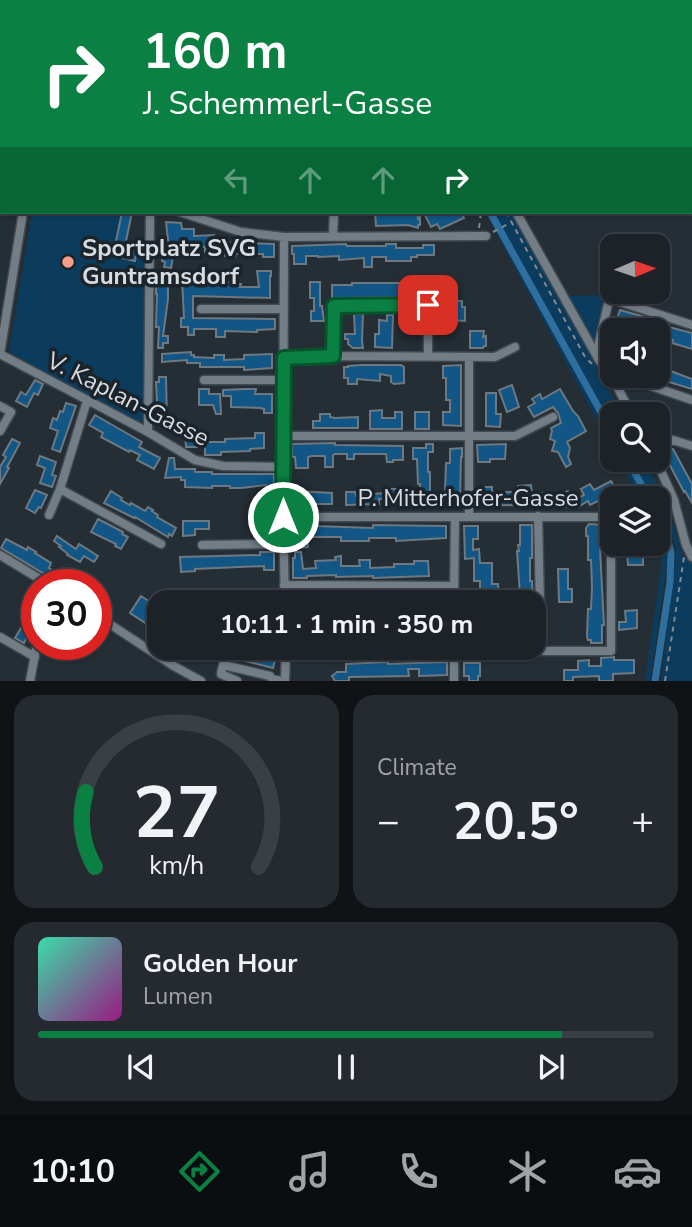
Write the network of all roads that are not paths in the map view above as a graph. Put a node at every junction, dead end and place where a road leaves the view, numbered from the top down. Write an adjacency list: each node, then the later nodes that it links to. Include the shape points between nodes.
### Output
1 (23, 214): 13 (street)
2 (150, 214): 28 (street)
3 (186, 214): 8 (street, via 241,232)
4 (334, 214): 7 (street)
5 (517, 214): 18 (street)
6 (485, 235): 7 (street)
7 (333, 236): 8 (street)
8 (284, 237): 10 (street)
9 (201, 309): 10 (street)
10 (284, 309): 16 (street)
11 (692, 325): 18 (street, via 611,299)
12 (515, 347): 17 (street, via 495,357)
13 (0, 354): 24 (street, V. Kaplan-Gasse)
14 (333, 356): 15 (street); 15 (street, via 334,306 428,305); 16 (street)
15 (428, 356): 17 (street)
16 (284, 358): 21 (street)
17 (469, 358): 29 (street)
18 (596, 363): 19 (street)
19 (600, 366)
20 (204, 380): 21 (street)
21 (284, 380): 30 (street)
22 (657, 388): 23 (street)
23 (692, 400)
24 (87, 401): 28 (street, V. Kaplan-Gasse); 35 (street)
25 (0, 406): 27 (street, via 11,412)
26 (553, 417): 29 (street, via 515,436)
27 (0, 432)
28 (148, 432): 33 (street, V. Kaplan-Gasse, via 195,460 223,466)
29 (469, 435): 30 (street); 40 (street)
30 (283, 436): 33 (street)
31 (670, 441): 32 (street)
32 (692, 446)
33 (283, 467): 38 (street)
34 (661, 472): 47 (street, via 680,518)
35 (60, 489): 36 (street); 42 (street)
36 (50, 515)
37 (538, 516): 40 (street, P. Mitterhofer-Gasse); 41 (street, P. Mitterhofer-Gasse); 46 (street, via 541,651 611,651)
38 (283, 517): 39 (street, P. Mitterhofer-Gasse); 43 (street)
39 (455, 517): 40 (street, P. Mitterhofer-Gasse); 50 (street)
40 (469, 517)
41 (600, 517)
42 (162, 544)
43 (283, 544): 44 (street); 49 (street)
44 (202, 545)
45 (0, 555): 48 (street)
46 (611, 556)
47 (688, 558)
48 (23, 569)
49 (284, 586): 50 (street); 51 (street)
50 (454, 586): 52 (street)
51 (284, 590)
52 (454, 590)
53 (112, 626): 61 (street)
54 (0, 637): 55 (street)
55 (21, 649)
56 (34, 660): 60 (street)
57 (284, 660): 59 (street)
58 (454, 660): 63 (street)
59 (278, 680): 62 (street, via 223,664 221,674)
60 (30, 681)
61 (201, 681)
62 (237, 681)
63 (454, 681)

